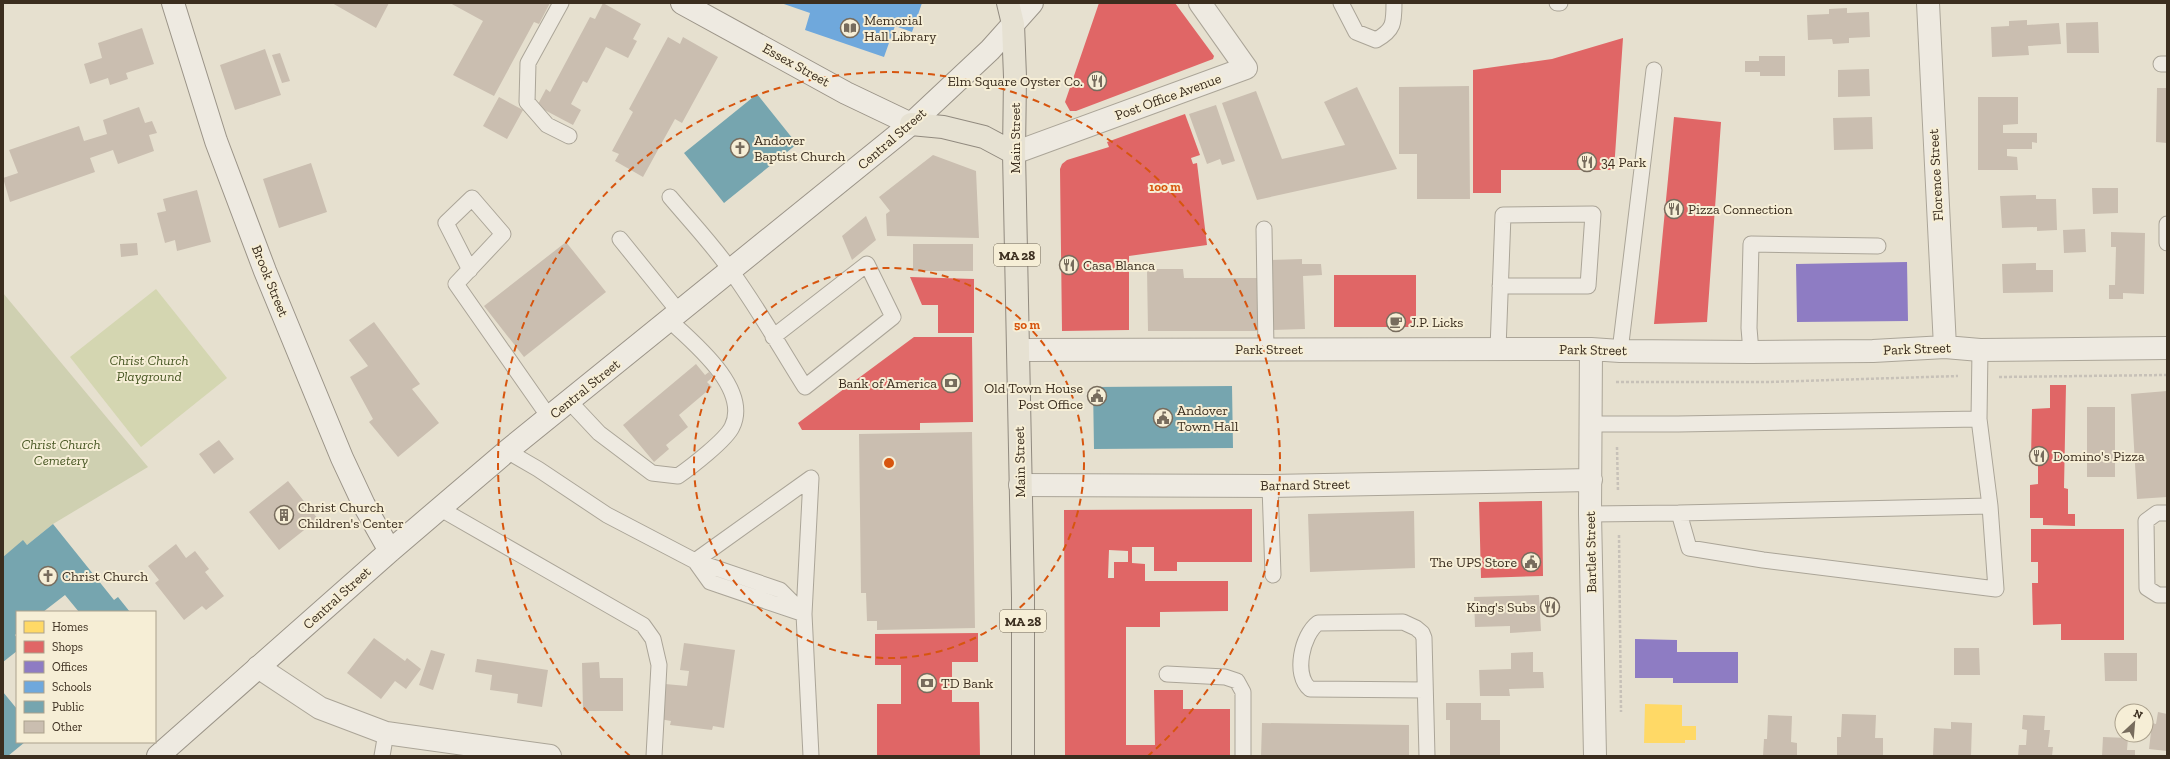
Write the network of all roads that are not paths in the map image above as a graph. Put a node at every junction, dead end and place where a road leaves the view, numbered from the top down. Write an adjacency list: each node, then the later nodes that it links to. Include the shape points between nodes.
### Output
1 (173, 3): 48 (street, Brook Street, via 216,141 265,271 342,458 364,505)
2 (561, 3): 13 (lane, via 528,63 527,102 547,125)
3 (682, 3): 12 (street, Essex Street, via 846,93)
4 (1008, 3): 10 (main road, MA 28)
5 (1032, 3): 10 (street, Central Street)
6 (1200, 3): 14 (street, Post Office Avenue, via 1246,68)
7 (1341, 3): 8 (lane, via 1356,32 1376,40 1388,33 1394,20)
8 (1394, 3)
9 (1928, 3): 26 (street, Florence Street)
10 (1013, 24): 12 (street, Central Street, via 990,50); 14 (main road, Main Street / MA 28)
11 (1654, 70): 33 (lane)
12 (911, 124): 14 (main road, via 943,127 984,137); 22 (street, Central Street)
13 (569, 136)
14 (1014, 154): 31 (main road, Main Street / MA 28)
15 (670, 197): 22 (lane)
16 (2167, 224): 19 (lane)
17 (1264, 229): 29 (lane)
18 (620, 239): 24 (lane)
19 (2167, 243)
20 (1878, 246): 34 (lane, via 1751,244)
21 (470, 270): 36 (lane, via 456,284)
22 (731, 270): 24 (street, Central Street); 25 (lane)
23 (1500, 286): 23 (lane, via 1503,215 1593,214 1588,286); 30 (lane)
24 (674, 316): 35 (street, Central Street); 35 (lane, via 724,378 734,396 736,414 732,428 701,460 678,476 652,473 599,433)
25 (773, 337): 25 (lane, via 805,387 893,317 867,264)
26 (1945, 347): 32 (street, Park Street); 34 (street, Park Street, via 1873,351)
27 (1592, 348): 30 (street, Park Street); 33 (street, Park Street); 38 (street, Bartlet Street)
28 (2167, 348): 32 (street, Park Street)
29 (1266, 349): 30 (street, Park Street); 31 (street, Park Street)
30 (1498, 349)
31 (1019, 350): 41 (main road, Main Street / MA 28)
32 (1980, 350): 37 (lane)
33 (1620, 351): 34 (street, Park Street)
34 (1751, 352)
35 (569, 401): 36 (street, Central Street)
36 (549, 417): 39 (street, Central Street)
37 (1980, 419): 38 (lane); 43 (lane)
38 (1591, 424): 40 (street, Bartlet Street)
39 (507, 451): 44 (street, Central Street); 49 (lane, via 607,515)
40 (1591, 480): 42 (street, Barnard Street); 47 (street, Bartlet Street)
41 (1020, 485): 42 (street, Barnard Street); 62 (main road, Main Street / MA 28, via 1024,597)
42 (1270, 486): 50 (lane)
43 (1990, 506): 45 (lane); 45 (lane, via 1996,589 1689,548)
44 (439, 508): 48 (street, Central Street); 60 (lane, via 643,624 653,639 659,665)
45 (1679, 513): 47 (lane)
46 (2167, 513): 51 (lane, via 2157,514 2146,522 2146,529 2147,588 2158,595)
47 (1590, 514): 65 (street, Bartlet Street)
48 (390, 550): 53 (street, Central Street)
49 (696, 561): 52 (lane, via 780,590); 52 (lane, via 811,478)
50 (1273, 575)
51 (2167, 595)
52 (804, 614): 61 (lane)
53 (258, 667): 56 (street, via 320,708); 57 (street, Central Street)
54 (1167, 674): 63 (lane, via 1225,677 1237,681 1243,692)
55 (1425, 690): 55 (lane, via 1424,638 1416,628 1403,622 1318,623 1311,628 1303,643 1301,676 1303,684 1310,689); 64 (lane)
56 (386, 733): 58 (lane); 59 (street)
57 (158, 756)
58 (382, 756)
59 (550, 756)
60 (654, 756)
61 (811, 756)
62 (1023, 756)
63 (1243, 756)
64 (1427, 756)
65 (1595, 756)

